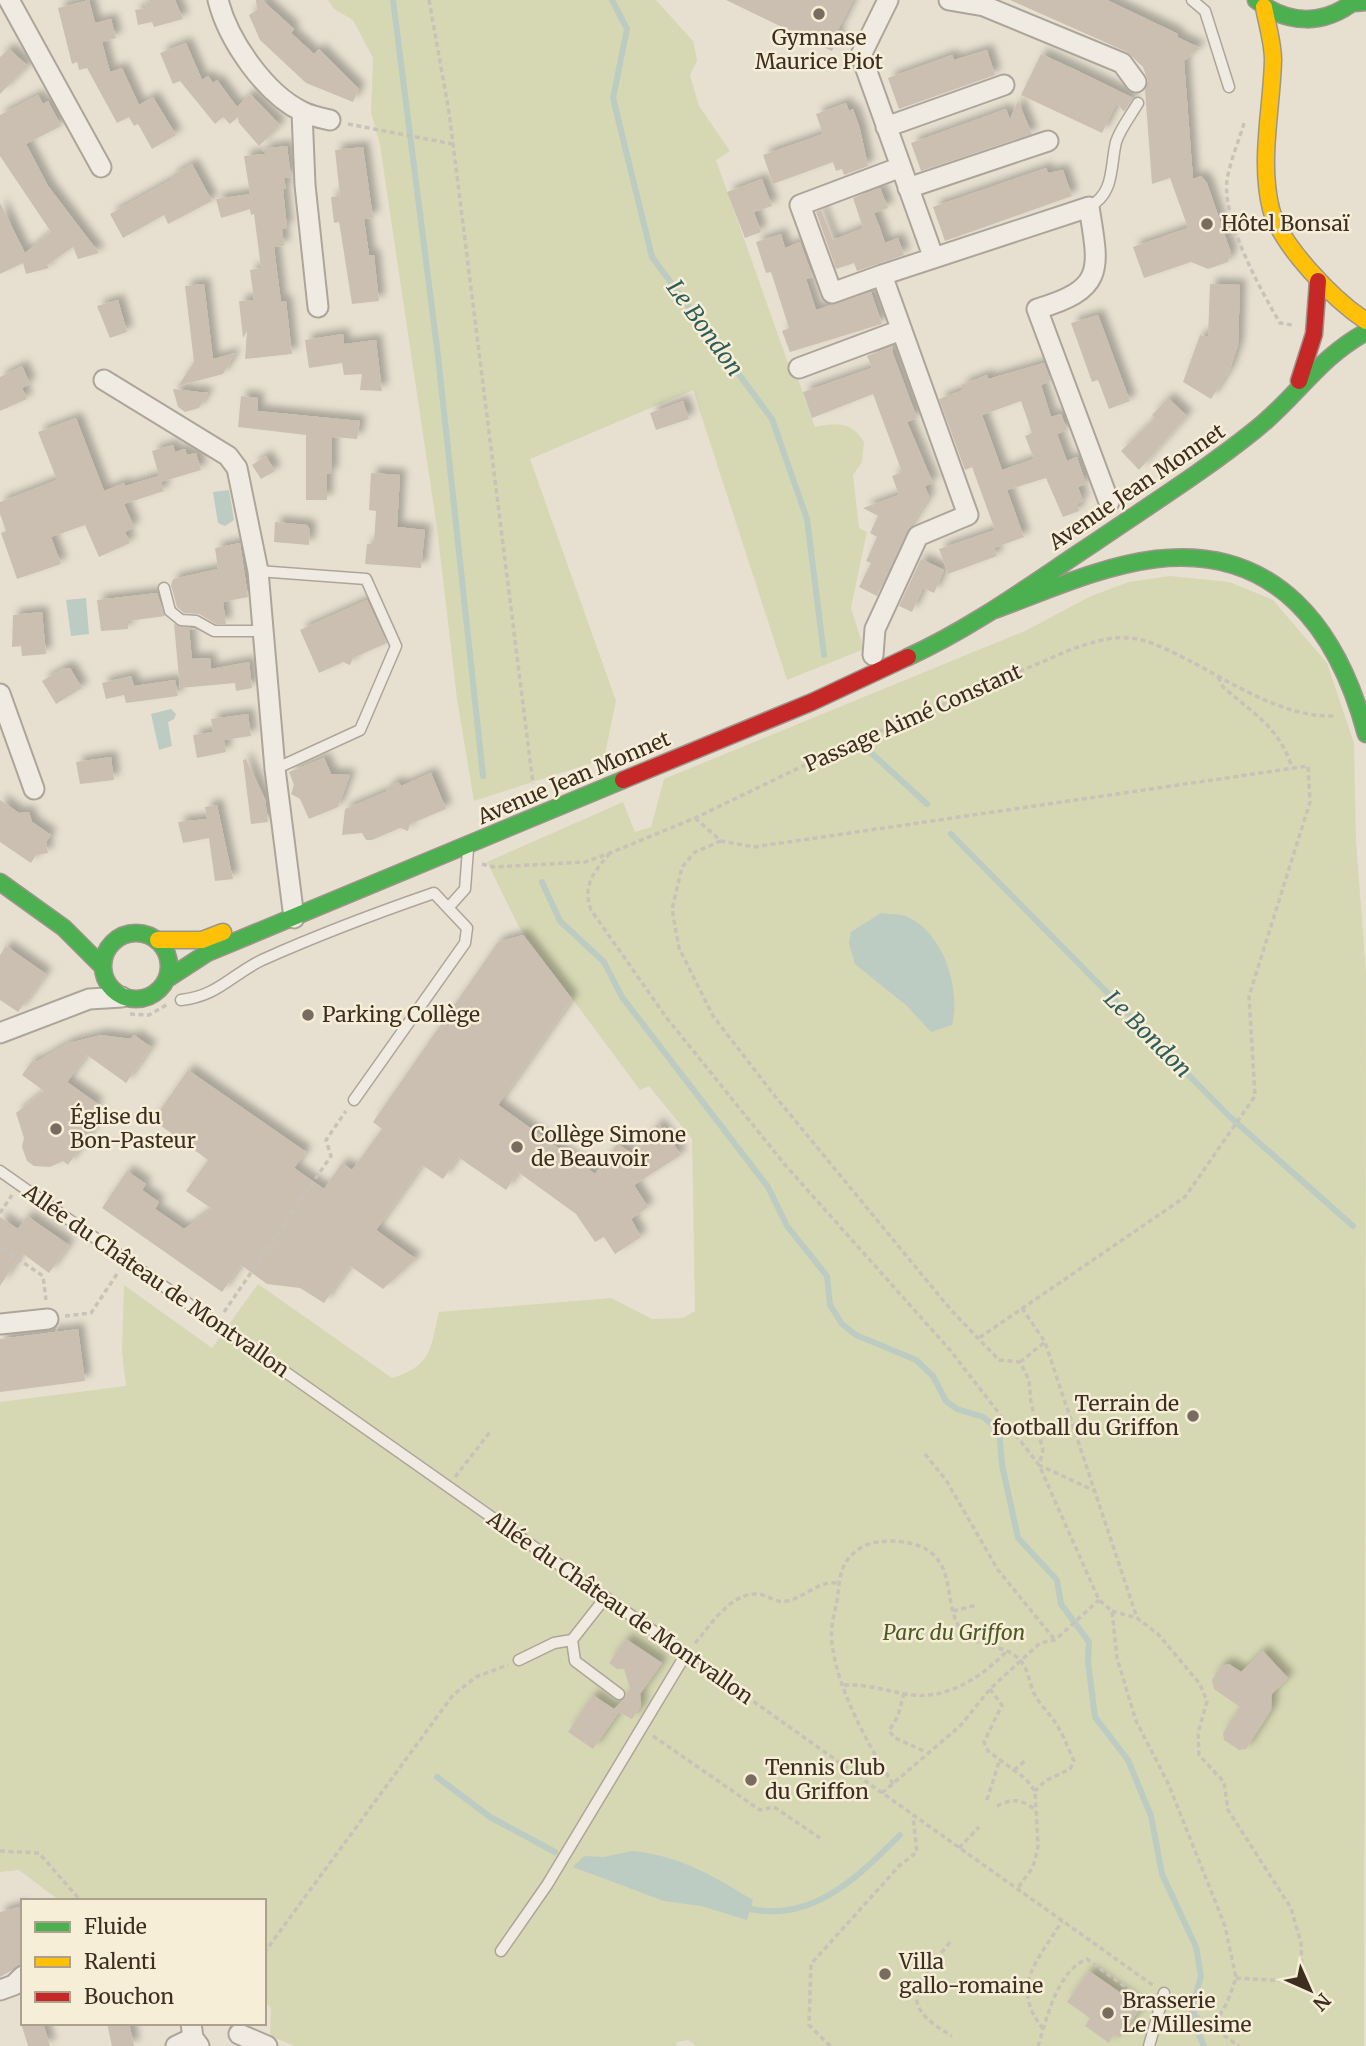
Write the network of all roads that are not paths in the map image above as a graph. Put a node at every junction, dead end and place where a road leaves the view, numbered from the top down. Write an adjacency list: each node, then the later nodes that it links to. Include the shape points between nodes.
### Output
1 (9, 0): 16 (street)
2 (218, 0): 12 (street, via 223,22 247,62)
3 (888, 0): 14 (street, via 861,55)
4 (949, 0): 8 (street, via 984,6 1122,63)
5 (1192, 0): 10 (lane, via 1205,11)
6 (1359, 2): 7 (main road, via 1338,14 1300,21 1280,16)
7 (1260, 3): 22 (main road, via 1273,70 1268,192 1281,230)
8 (1136, 82)
9 (1004, 85): 14 (street)
10 (1229, 87)
11 (1138, 103): 19 (lane, via 1116,140 1112,176 1102,200)
12 (302, 112): 13 (street); 23 (street)
13 (330, 120)
14 (886, 127): 17 (street)
15 (1048, 141): 18 (street)
16 (101, 167)
17 (901, 167): 18 (street); 21 (street, via 800,205 832,293)
18 (908, 188): 20 (street)
19 (1089, 207): 20 (street); 30 (street, via 1096,271 1067,300 1037,309)
20 (933, 256): 21 (street)
21 (882, 275): 25 (street)
22 (1318, 281): 24 (main road); 29 (main road, Avenue Jean Monnet, via 1314,334)
23 (318, 307)
24 (1366, 321)
25 (901, 330): 27 (street); 35 (street, via 968,515 919,536)
26 (1366, 332): 29 (main road, Avenue Jean Monnet, via 1339,347)
27 (799, 368)
28 (104, 380): 31 (street, via 228,456 237,468)
29 (1295, 390): 33 (main road, Avenue Jean Monnet, via 1277,413 1230,450)
30 (1109, 502)
31 (258, 571): 34 (street); 39 (lane, via 366,579 396,646 360,730)
32 (164, 588): 34 (lane, via 170,611 181,620 196,621 214,631)
33 (994, 610): 35 (main road, Avenue Jean Monnet); 37 (main road, via 1133,563 1187,558 1240,566 1278,586 1325,630 1344,664); 41 (main road, Avenue Jean Monnet, via 935,645 813,702)
34 (262, 631): 39 (street)
35 (864, 659)
36 (0, 694): 40 (street)
37 (1366, 734)
38 (631, 759): 41 (main road, Avenue Jean Monnet)
39 (275, 769): 46 (street)
40 (34, 789)
41 (514, 817): 42 (main road, Avenue Jean Monnet)
42 (495, 825): 43 (main road, Avenue Jean Monnet); 46 (main road, Avenue Jean Monnet)
43 (471, 856): 45 (lane, via 465,888); 46 (main road, Avenue Jean Monnet)
44 (3, 889): 47 (main road)
45 (448, 908): 54 (lane, via 434,893 395,906 240,971 202,998); 56 (lane, via 467,929 465,943)
46 (293, 911): 49 (main road, Avenue Jean Monnet, via 202,940); 51 (main road, Avenue Jean Monnet, via 207,953)
47 (64, 928): 48 (main road); 50 (main road)
48 (103, 936): 49 (main road, via 137,932); 50 (main road)
49 (158, 940): 51 (main road, via 169,958)
50 (103, 970): 52 (main road); 53 (street)
51 (167, 979): 52 (main road, via 144,999)
52 (122, 997): 53 (street)
53 (89, 999): 55 (street)
54 (181, 1000)
55 (0, 1033)
56 (354, 1100)
57 (0, 1171): 60 (lane, Allée du Château de Montvallon)
58 (48, 1318): 59 (street)
59 (0, 1324)
60 (605, 1598): 61 (lane); 64 (lane, Allée du Château de Montvallon, via 686,1654 547,1885)
61 (572, 1640): 62 (lane, via 554,1643); 63 (lane, via 575,1661)
62 (519, 1660)
63 (619, 1694)
64 (501, 1951)
65 (21, 1978): 66 (street)
66 (0, 1990)
67 (1164, 1993): 70 (lane)
68 (236, 2034): 69 (street)
69 (267, 2046)
70 (1149, 2046)

